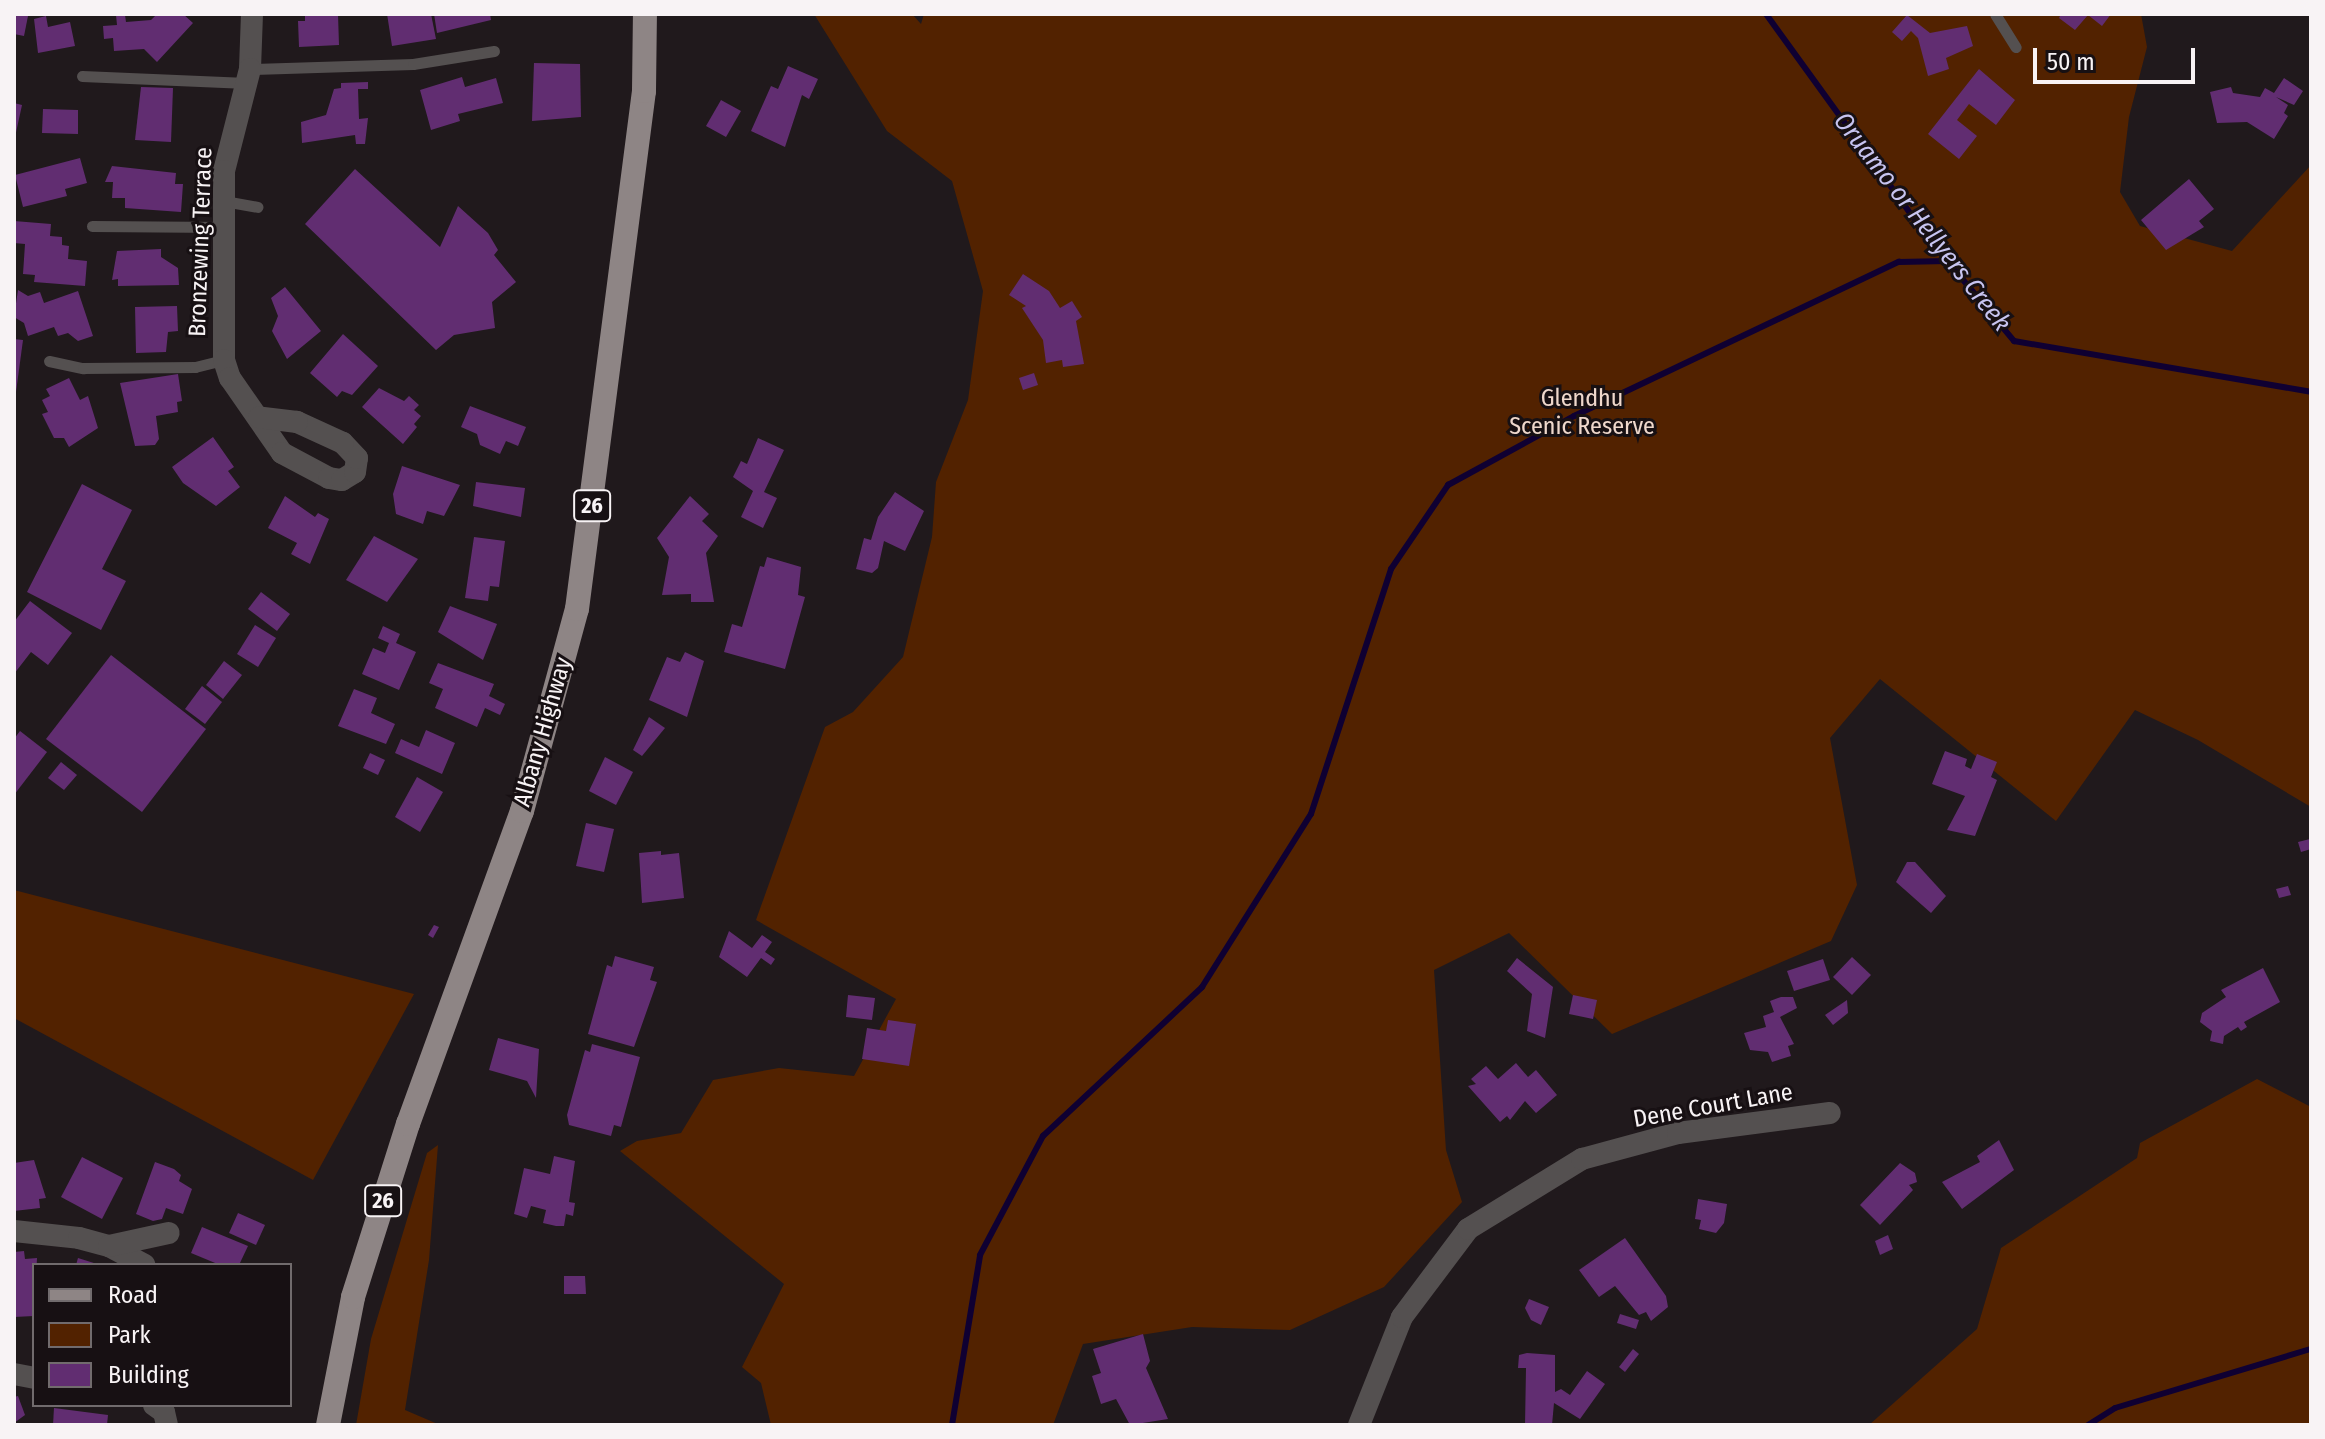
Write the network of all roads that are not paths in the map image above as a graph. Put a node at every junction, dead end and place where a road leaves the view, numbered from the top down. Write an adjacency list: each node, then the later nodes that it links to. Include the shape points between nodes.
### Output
1 (252, 14): 7 (street, Bronzewing Terrace)
2 (645, 14): 22 (main road, Albany Highway / 26, via 644,91 577,609 522,811 408,1124 353,1297)
3 (1995, 14): 4 (lane)
4 (2016, 47)
5 (494, 51): 7 (lane, via 413,64)
6 (82, 76): 7 (lane)
7 (248, 76): 8 (street, Bronzewing Terrace, via 227,148)
8 (224, 201): 9 (lane); 11 (street, Bronzewing Terrace)
9 (257, 207)
10 (92, 226): 11 (lane)
11 (223, 227): 12 (street, Bronzewing Terrace)
12 (224, 360): 13 (lane, via 195,367 83,368); 14 (street, Bronzewing Terrace, via 230,378)
13 (49, 361)
14 (259, 417)
15 (1830, 1113): 23 (street, Dene Court Lane, via 1678,1133 1582,1159 1468,1229 1402,1317)
16 (14, 1231): 18 (street)
17 (169, 1233): 18 (street)
18 (109, 1246): 19 (street)
19 (140, 1263)
20 (157, 1407): 21 (street)
21 (167, 1425)
22 (328, 1425)
23 (1359, 1425)

